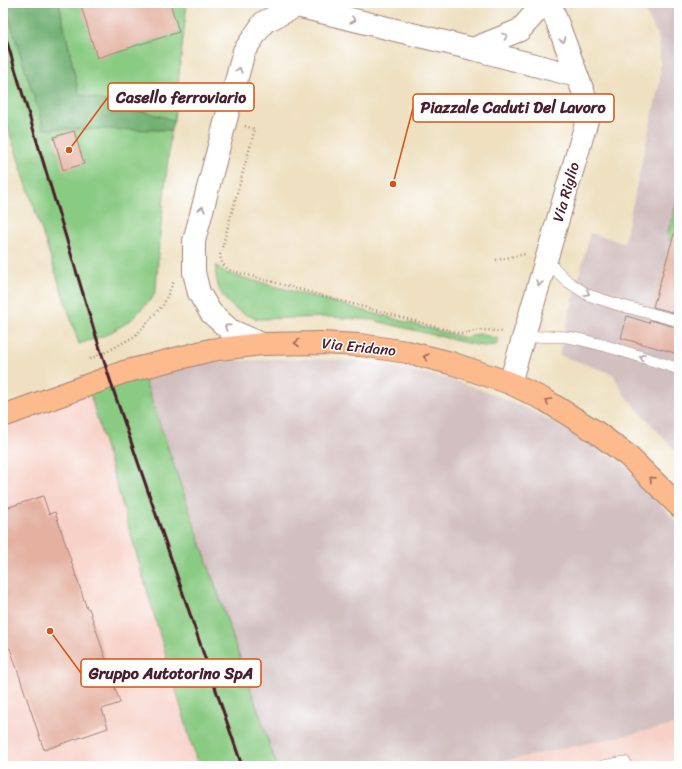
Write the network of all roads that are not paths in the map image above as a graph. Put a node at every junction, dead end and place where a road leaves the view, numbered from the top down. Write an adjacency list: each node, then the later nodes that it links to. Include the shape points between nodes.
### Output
1 (544, 3): 4 (street, one-way to 1, via 520,30)
2 (550, 3): 5 (street, Via Riglio, one-way to 5)
3 (294, 4): 4 (street, one-way to 4); 9 (street, one-way to 3, via 230,330 211,313 199,293 194,272 194,242 244,51 264,22)
4 (473, 49): 5 (street)
5 (577, 76): 6 (street, Via Riglio, via 590,110)
6 (546, 260): 7 (lane, one-way to 7, via 567,281 588,295); 8 (street, Via Riglio, one-way to 8)
7 (679, 321)
8 (523, 338): 10 (lane, one-way to 8, via 572,338); 11 (street, Via Riglio)
9 (262, 344): 11 (main road, Via Eridano, one-way to 9, via 451,363 407,352 360,345); 12 (main road, Via Eridano, via 211,350 124,372)
10 (679, 369)
11 (510, 384): 13 (main road, Via Eridano, one-way to 11, via 627,455 596,432 546,400)
12 (3, 416)
13 (679, 506)
14 (625, 762): 15 (lane)
15 (603, 766)

